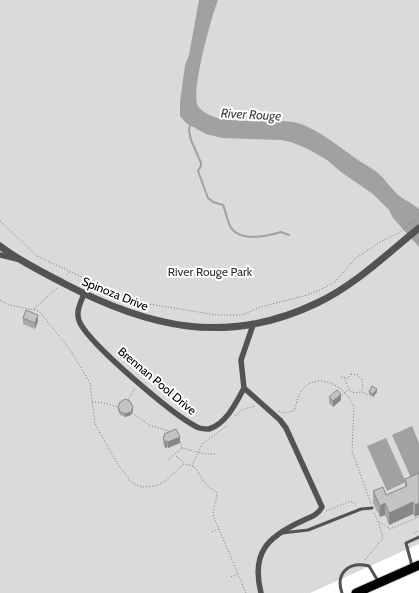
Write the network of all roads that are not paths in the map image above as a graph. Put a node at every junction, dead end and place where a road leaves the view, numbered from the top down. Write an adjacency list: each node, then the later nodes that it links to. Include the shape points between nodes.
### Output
1 (419, 228): 6 (street, Spinoza Drive, via 350,283 318,303 287,316)
2 (0, 246): 4 (street, Spinoza Drive)
3 (0, 255): 4 (street)
4 (18, 259): 5 (street, Spinoza Drive)
5 (84, 294): 6 (street, Spinoza Drive, via 127,313 176,325 210,328); 7 (street, Brennan Pool Drive, via 78,311 80,323 100,346 181,416 202,429 221,422 235,405)
6 (252, 325): 7 (street, via 241,360)
7 (244, 388): 9 (street, via 280,420 289,432 322,507 319,513)
8 (372, 508): 9 (lane, via 361,509 308,530)
9 (279, 533): 13 (street, via 265,549 258,563)
10 (419, 537): 11 (lane, via 406,543)
11 (416, 566): 12 (main road)
12 (379, 583): 14 (lane, via 369,566 355,565 345,570 340,577); 15 (main road)
13 (261, 593)
14 (342, 593)
15 (356, 593)

